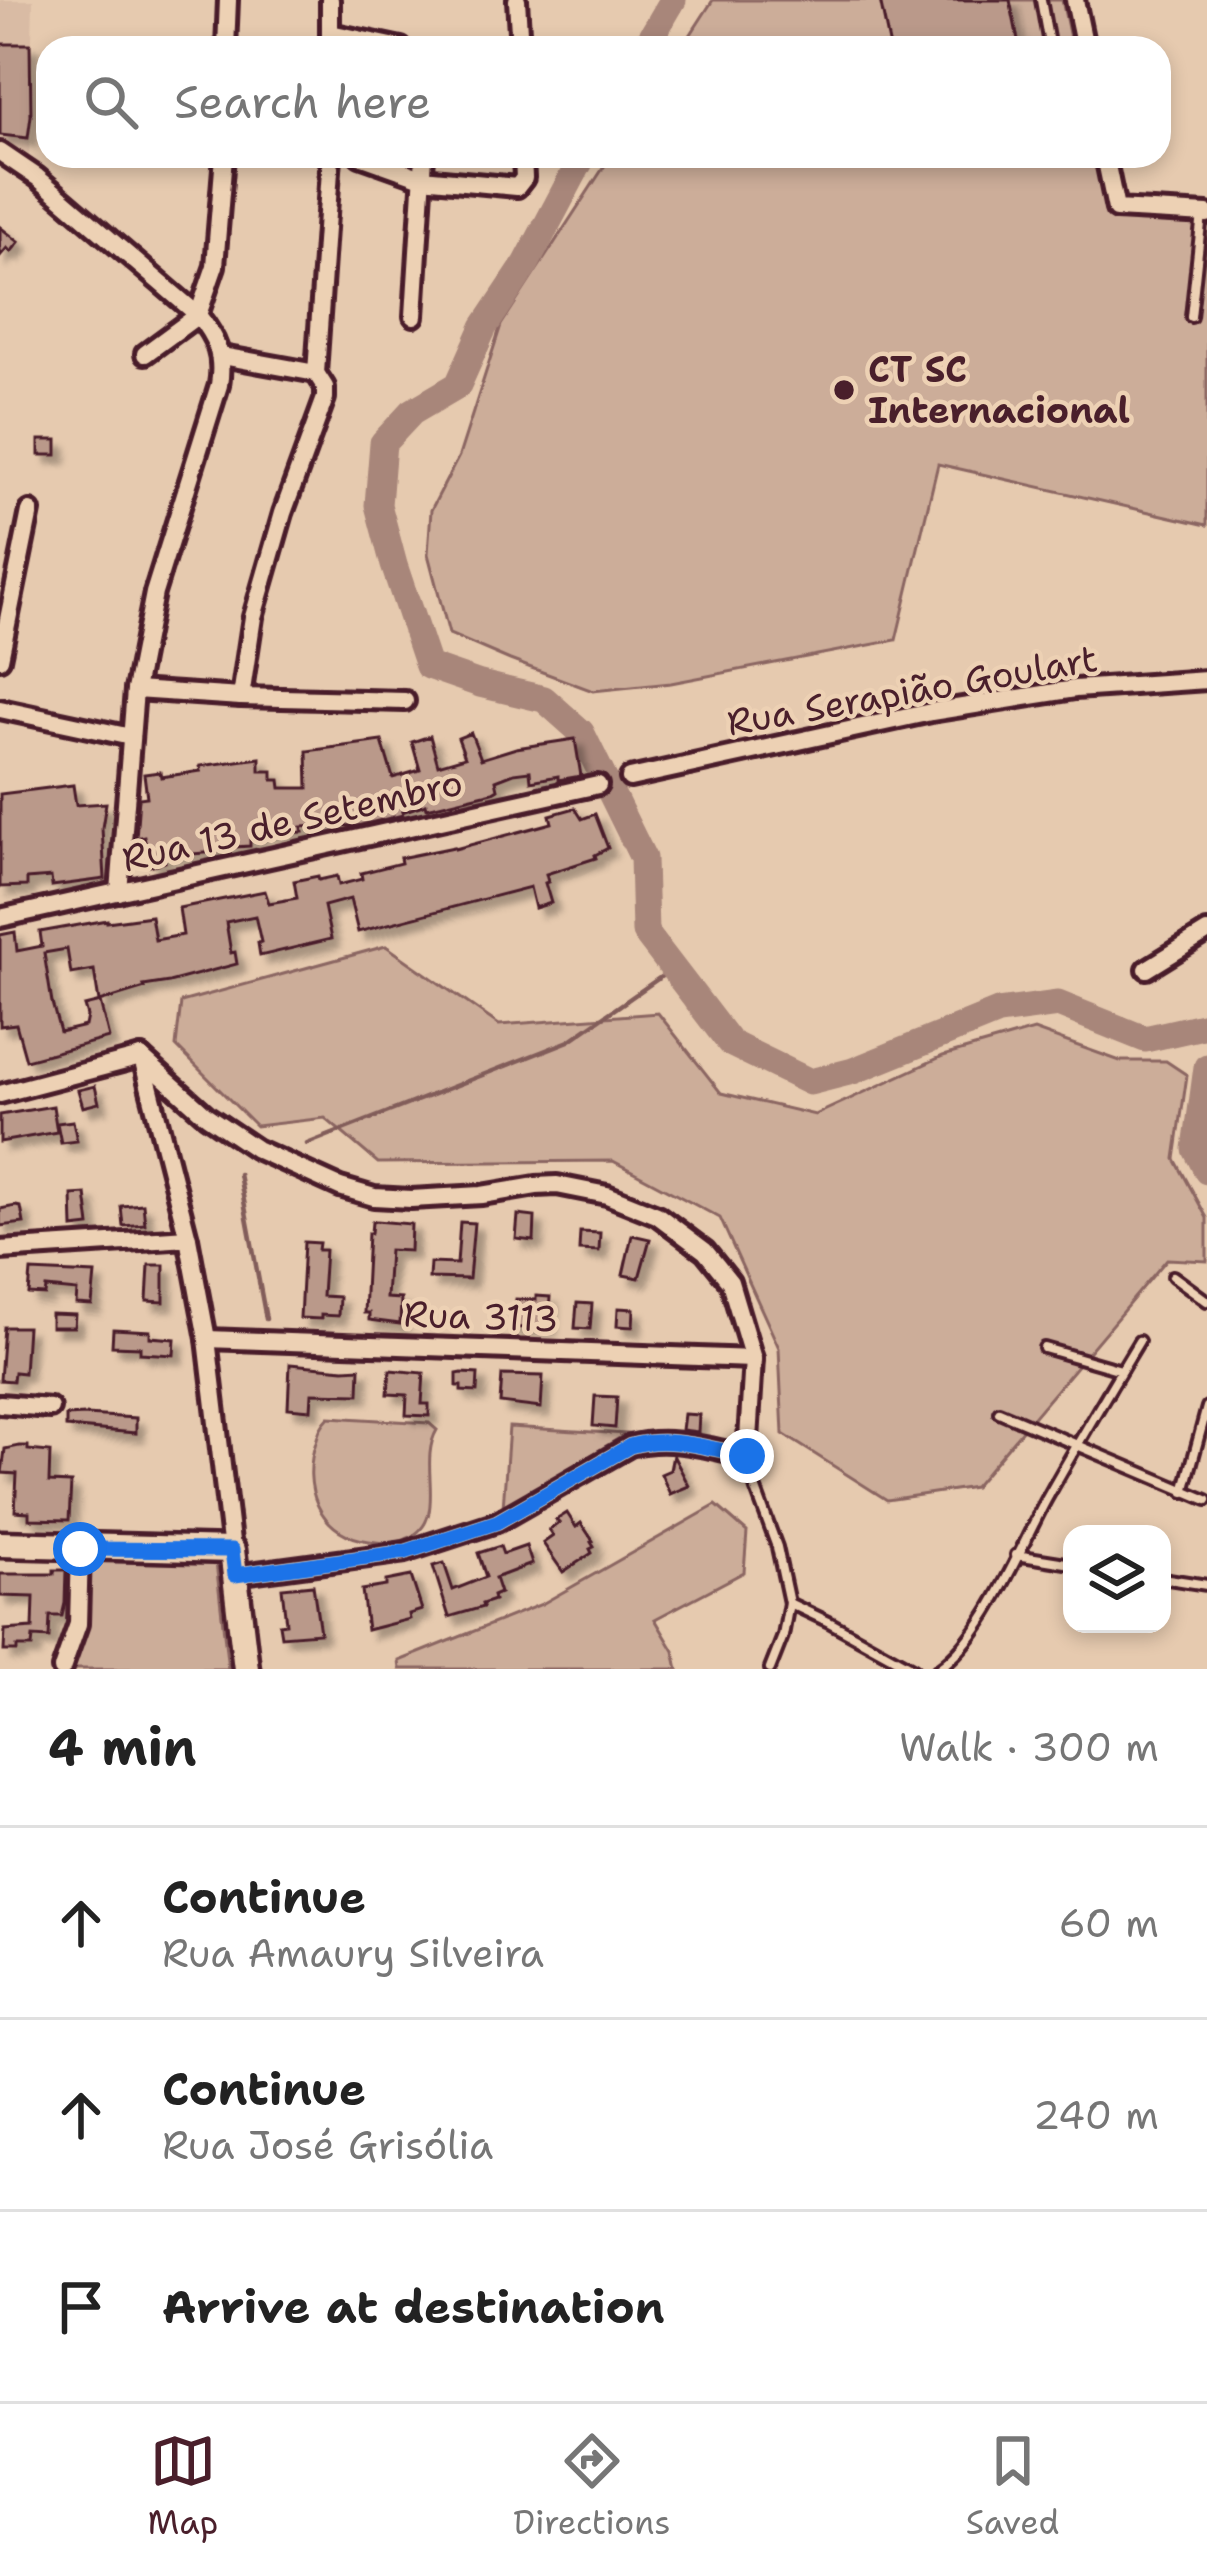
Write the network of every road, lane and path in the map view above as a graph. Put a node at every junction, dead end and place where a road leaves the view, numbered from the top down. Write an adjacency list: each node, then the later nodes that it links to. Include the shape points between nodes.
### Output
1 (228, 0): 6 (street)
2 (330, 0): 7 (street)
3 (517, 0): 8 (street)
4 (1040, 0): 9 (lane)
5 (1075, 0): 10 (street)
6 (226, 36)
7 (330, 36)
8 (519, 36)
9 (1047, 36)
10 (1082, 36)
11 (0, 152): 20 (street)
12 (224, 168): 20 (street, via 214,266)
13 (330, 168): 25 (street)
14 (393, 168): 18 (street)
15 (423, 168): 18 (street)
16 (524, 168): 18 (street, via 518,188)
17 (1107, 168): 19 (street, via 1116,209)
18 (422, 178): 21 (street)
19 (1204, 214): 22 (lane)
20 (198, 315): 23 (street); 24 (street)
21 (415, 316)
22 (1192, 317)
23 (145, 354)
24 (222, 356): 25 (street); 29 (street, via 154,593)
25 (316, 373): 30 (street, via 325,398 253,617)
26 (30, 511): 27 (street)
27 (0, 658)
28 (1207, 680): 34 (street, Rua Serapião Goulart, via 1075,689 931,712)
29 (135, 690): 30 (street); 33 (street)
30 (241, 697): 31 (street)
31 (406, 701)
32 (0, 709): 33 (street)
33 (130, 737): 36 (street)
34 (630, 778)
35 (598, 785): 36 (street, Rua 13 de Setembro)
36 (119, 892): 37 (street, Rua 13 de Setembro)
37 (0, 918)
38 (1207, 932): 39 (street)
39 (1147, 969)
40 (141, 1057): 41 (street); 42 (street); 49 (street, via 256,1150 340,1187 411,1199 557,1185 657,1215 730,1282)
41 (0, 1094)
42 (188, 1238): 43 (street); 46 (street)
43 (0, 1250)
44 (1173, 1276): 45 (lane)
45 (1207, 1301)
46 (207, 1340): 49 (street, Rua 3113); 62 (street)
47 (1139, 1341): 50 (lane)
48 (1044, 1348): 50 (lane)
49 (752, 1359): 56 (street)
50 (1121, 1370): 55 (lane)
51 (0, 1404): 53 (street)
52 (1207, 1407): 57 (lane)
53 (50, 1408)
54 (999, 1412): 55 (lane)
55 (1076, 1445): 57 (lane); 61 (lane)
56 (747, 1456): 62 (street, via 649,1441 497,1522 424,1546 355,1561); 66 (lane)
57 (1184, 1492): 58 (lane)
58 (1207, 1500)
59 (0, 1544): 60 (street)
60 (80, 1549): 62 (street); 67 (street, via 78,1624)
61 (1016, 1556): 63 (lane); 71 (lane, via 990,1608)
62 (233, 1563): 68 (street)
63 (1063, 1563)
64 (1171, 1579): 65 (lane)
65 (1207, 1585)
66 (789, 1603): 69 (lane); 70 (lane)
67 (62, 1669)
68 (246, 1669)
69 (770, 1669)
70 (914, 1669)
71 (938, 1669)

